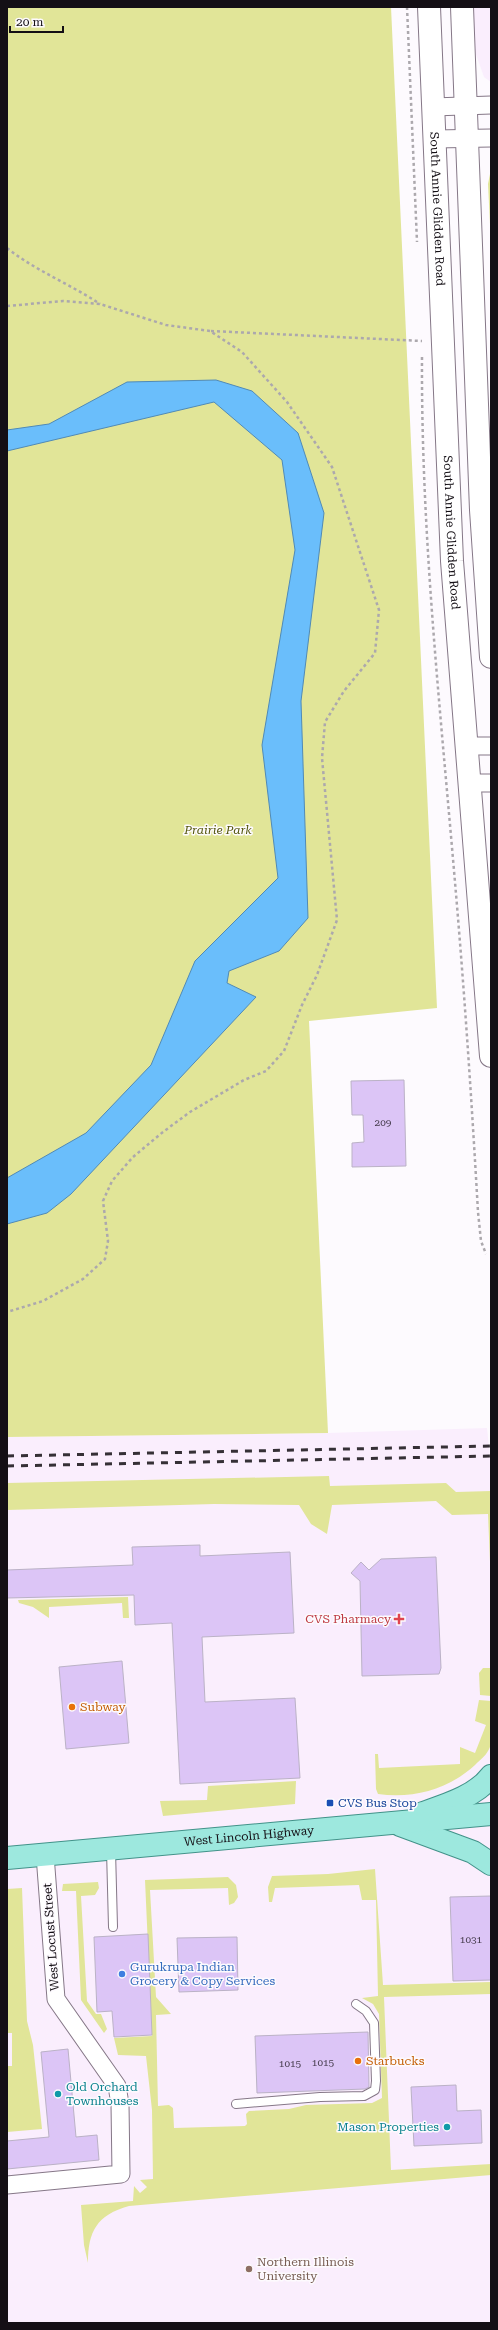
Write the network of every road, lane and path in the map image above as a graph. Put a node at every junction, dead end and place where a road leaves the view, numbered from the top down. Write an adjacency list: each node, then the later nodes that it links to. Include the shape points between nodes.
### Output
1 (407, 7): 11 (path)
2 (429, 7): 6 (main road, South Annie Glidden Road)
3 (462, 7): 4 (main road)
4 (466, 105): 5 (street); 6 (street); 7 (main road)
5 (491, 105)
6 (433, 107): 9 (main road, South Annie Glidden Road)
7 (467, 138): 8 (street); 9 (street); 17 (main road, via 481,510)
8 (491, 138)
9 (435, 139): 18 (main road, South Annie Glidden Road, via 450,510)
10 (7, 248): 12 (path, via 48,276 76,288)
11 (418, 250)
12 (100, 304): 13 (path, via 63,301); 14 (path, via 166,325)
13 (7, 306)
14 (210, 331): 15 (path, via 422,341); 24 (path, via 242,352 287,402 332,467 379,610 375,653 344,691 325,722 322,758 337,920 317,975 284,1051 266,1071 244,1080 190,1112 163,1132 133,1157 112,1181 103,1201 108,1241 105,1259 83,1279 43,1301)
15 (422, 334)
16 (422, 378): 23 (path, via 433,642 456,895 481,1241)
17 (491, 657)
18 (466, 746): 19 (street); 20 (main road, South Annie Glidden Road)
19 (491, 746)
20 (469, 783): 21 (street); 22 (main road, South Annie Glidden Road)
21 (491, 783)
22 (491, 1056)
23 (486, 1254)
24 (7, 1312)
25 (491, 1776): 27 (main road, via 478,1788 446,1805)
26 (491, 1814): 27 (main road, West Lincoln Highway)
27 (394, 1823): 28 (main road, West Lincoln Highway); 31 (main road, via 473,1852)
28 (111, 1850): 29 (main road, West Lincoln Highway); 32 (lane)
29 (46, 1855): 30 (main road, West Lincoln Highway); 35 (street, West Locust Street, via 56,1999 116,2086 120,2104 120,2174)
30 (7, 1858)
31 (491, 1864)
32 (113, 1927)
33 (356, 2004): 34 (lane, via 366,2011 374,2023 375,2090 364,2096)
34 (236, 2104)
35 (7, 2185)

